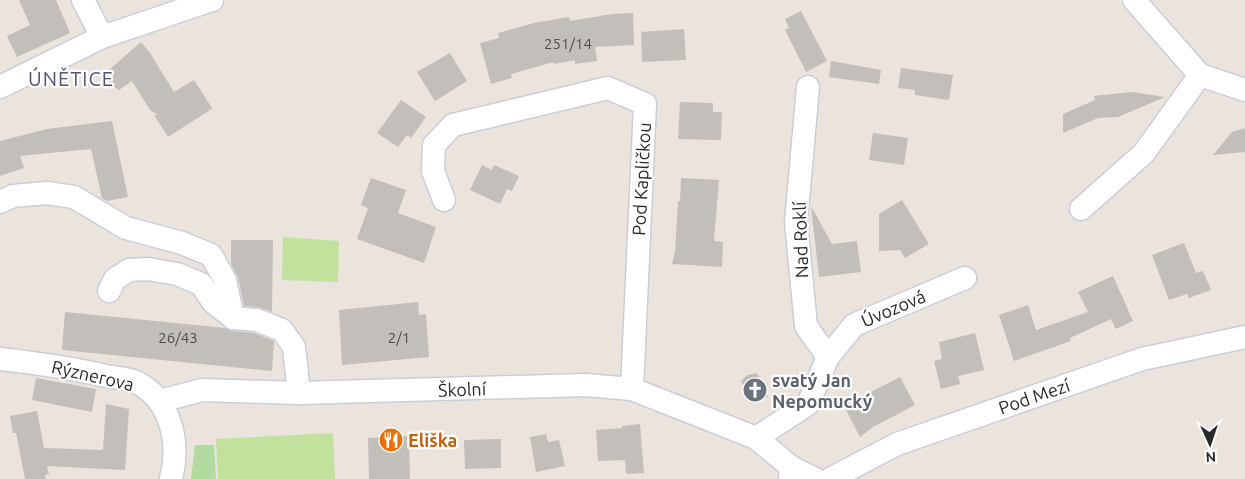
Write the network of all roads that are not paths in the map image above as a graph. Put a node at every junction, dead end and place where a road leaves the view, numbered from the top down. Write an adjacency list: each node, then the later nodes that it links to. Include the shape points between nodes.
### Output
1 (83, 0): 4 (street)
2 (212, 0): 4 (street)
3 (1134, 0): 5 (street)
4 (102, 37): 6 (street)
5 (1200, 75): 8 (street); 11 (street, via 1144,153)
6 (0, 87)
7 (808, 87): 16 (street, Nad Roklí, via 796,222 806,326)
8 (1245, 90)
9 (444, 200): 18 (street, Pod Kapličkou, via 433,171 434,145 453,125 608,88 645,104)
10 (0, 202): 14 (street, via 13,196 47,193 74,197 126,228 182,243 211,255 225,280)
11 (1081, 209)
12 (964, 278): 16 (street, Úvozová, via 854,325)
13 (110, 291): 14 (street, via 115,279 129,270 148,268 178,274 201,284 213,302)
14 (233, 318): 19 (street, via 257,320 282,330 294,347)
15 (1245, 338): 25 (street, Pod Mezí, via 1142,359 897,444)
16 (828, 357): 21 (street, Úvozová, via 808,404)
17 (0, 359): 20 (street, Rýznerova, via 61,366 136,382)
18 (632, 389): 19 (street, Školní, via 585,385); 21 (street, Školní)
19 (299, 393): 20 (street, Školní, via 202,390)
20 (160, 402): 23 (street, Rýznerova, via 171,422 176,443)
21 (756, 438): 22 (street, Školní)
22 (791, 473): 24 (street)
23 (171, 479)
24 (815, 479)
25 (830, 479)

